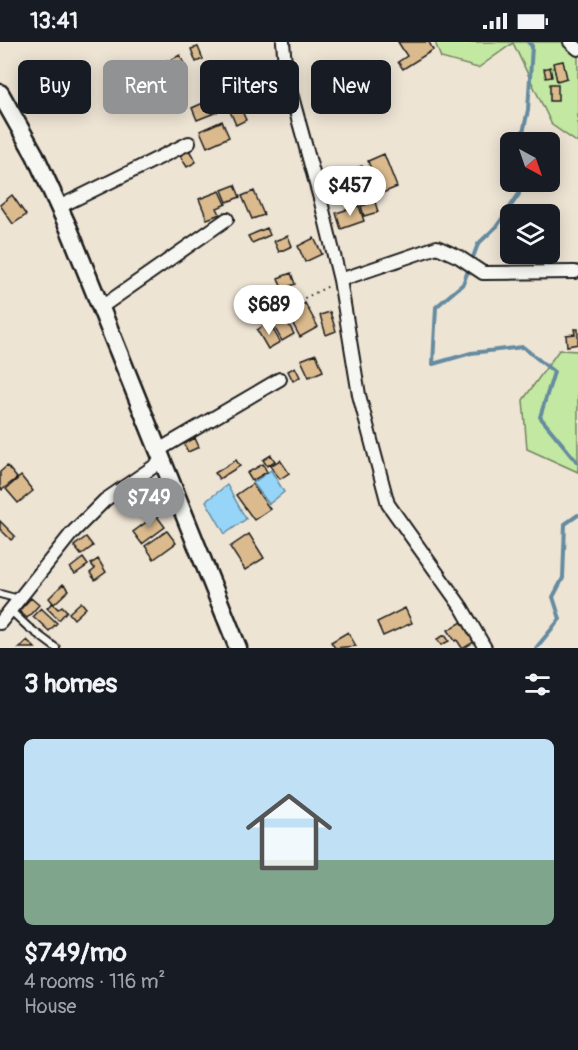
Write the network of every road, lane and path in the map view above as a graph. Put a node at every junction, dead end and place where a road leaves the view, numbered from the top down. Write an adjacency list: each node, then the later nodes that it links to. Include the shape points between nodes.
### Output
1 (282, 42): 9 (street, via 286,75)
2 (570, 42): 3 (street)
3 (578, 49)
4 (0, 93): 6 (main road)
5 (189, 143): 6 (street)
6 (59, 207): 10 (main road)
7 (227, 219): 10 (street)
8 (574, 272): 9 (street, via 483,273 437,247)
9 (340, 280): 11 (path); 18 (street, via 359,395 388,504 462,608)
10 (100, 309): 13 (main road)
11 (256, 322)
12 (280, 379): 13 (street)
13 (160, 456): 15 (street, via 105,500 71,534); 20 (main road)
14 (0, 594): 15 (lane)
15 (19, 599): 16 (street)
16 (9, 610): 17 (street); 19 (lane)
17 (0, 623)
18 (481, 647)
19 (56, 648)
20 (238, 648)

